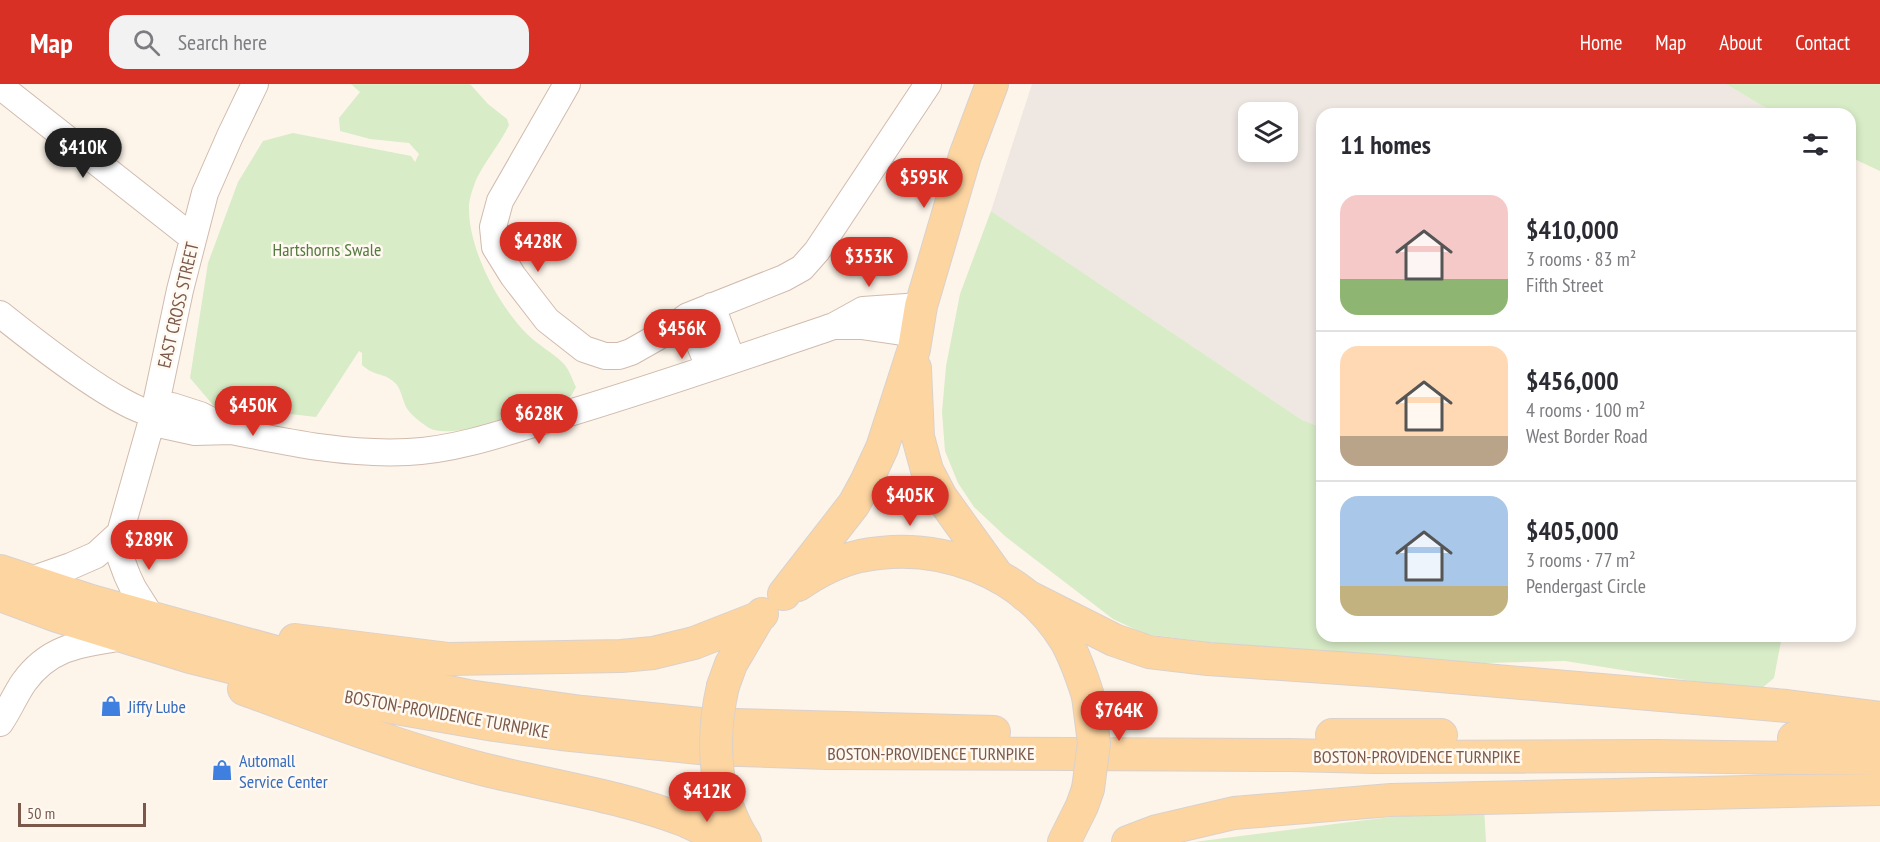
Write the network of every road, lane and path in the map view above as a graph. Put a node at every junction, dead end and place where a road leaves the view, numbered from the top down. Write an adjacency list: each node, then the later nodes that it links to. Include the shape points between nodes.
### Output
1 (255, 84): 6 (street, EAST CROSS STREET, via 206,194)
2 (567, 84): 9 (street, via 500,201 493,227 495,247 547,320 584,349 620,356)
3 (928, 84): 7 (street, via 802,268)
4 (992, 84): 10 (main road, via 965,156)
5 (0, 86): 6 (street)
6 (193, 238): 12 (street, EAST CROSS STREET)
7 (712, 306): 9 (street); 11 (street)
8 (0, 314): 12 (street, via 93,384 131,407)
9 (688, 316): 11 (street)
10 (917, 330): 11 (street, via 863,310 834,326); 14 (main road, via 918,437 927,470 940,497); 16 (main road, via 882,448 867,480 854,504)
11 (720, 364): 12 (street, via 524,427 410,452 364,453 232,431 195,432 163,425)
12 (154, 413): 13 (street, EAST CROSS STREET)
13 (120, 533): 15 (street, via 96,555 71,566); 19 (street, EAST CROSS STREET, via 121,559 127,575)
14 (997, 575): 16 (main road, via 965,561 900,551 849,559 818,572); 18 (main road)
15 (14, 576): 19 (main road, BOSTON-PROVIDENCE TURNPIKE)
16 (784, 594): 20 (main road)
17 (0, 595): 21 (main road, BOSTON-PROVIDENCE TURNPIKE)
18 (1025, 595): 23 (main road, via 1114,640 1149,652 1787,706); 30 (main road, bridge, via 1066,642 1092,712 1094,743 1088,789)
19 (152, 618): 20 (main road, via 448,659 653,653 694,643); 25 (main road, BOSTON-PROVIDENCE TURNPIKE, via 341,670 468,696 700,724 1147,734 1802,738)
20 (758, 618): 29 (main road, bridge, via 731,664 719,703 719,781)
21 (125, 637): 22 (main road, BOSTON-PROVIDENCE TURNPIKE); 24 (street, via 77,644 57,652 24,682)
22 (165, 649): 26 (main road, BOSTON-PROVIDENCE TURNPIKE, via 401,709 561,734 709,749); 28 (main road, via 231,684 323,718 482,769 627,803 687,822)
23 (1880, 718)
24 (0, 723)
25 (1880, 735)
26 (1880, 759)
27 (1880, 789): 31 (main road, via 1391,800 1234,813)
28 (727, 842)
29 (745, 842)
30 (1064, 842)
31 (1128, 842)

